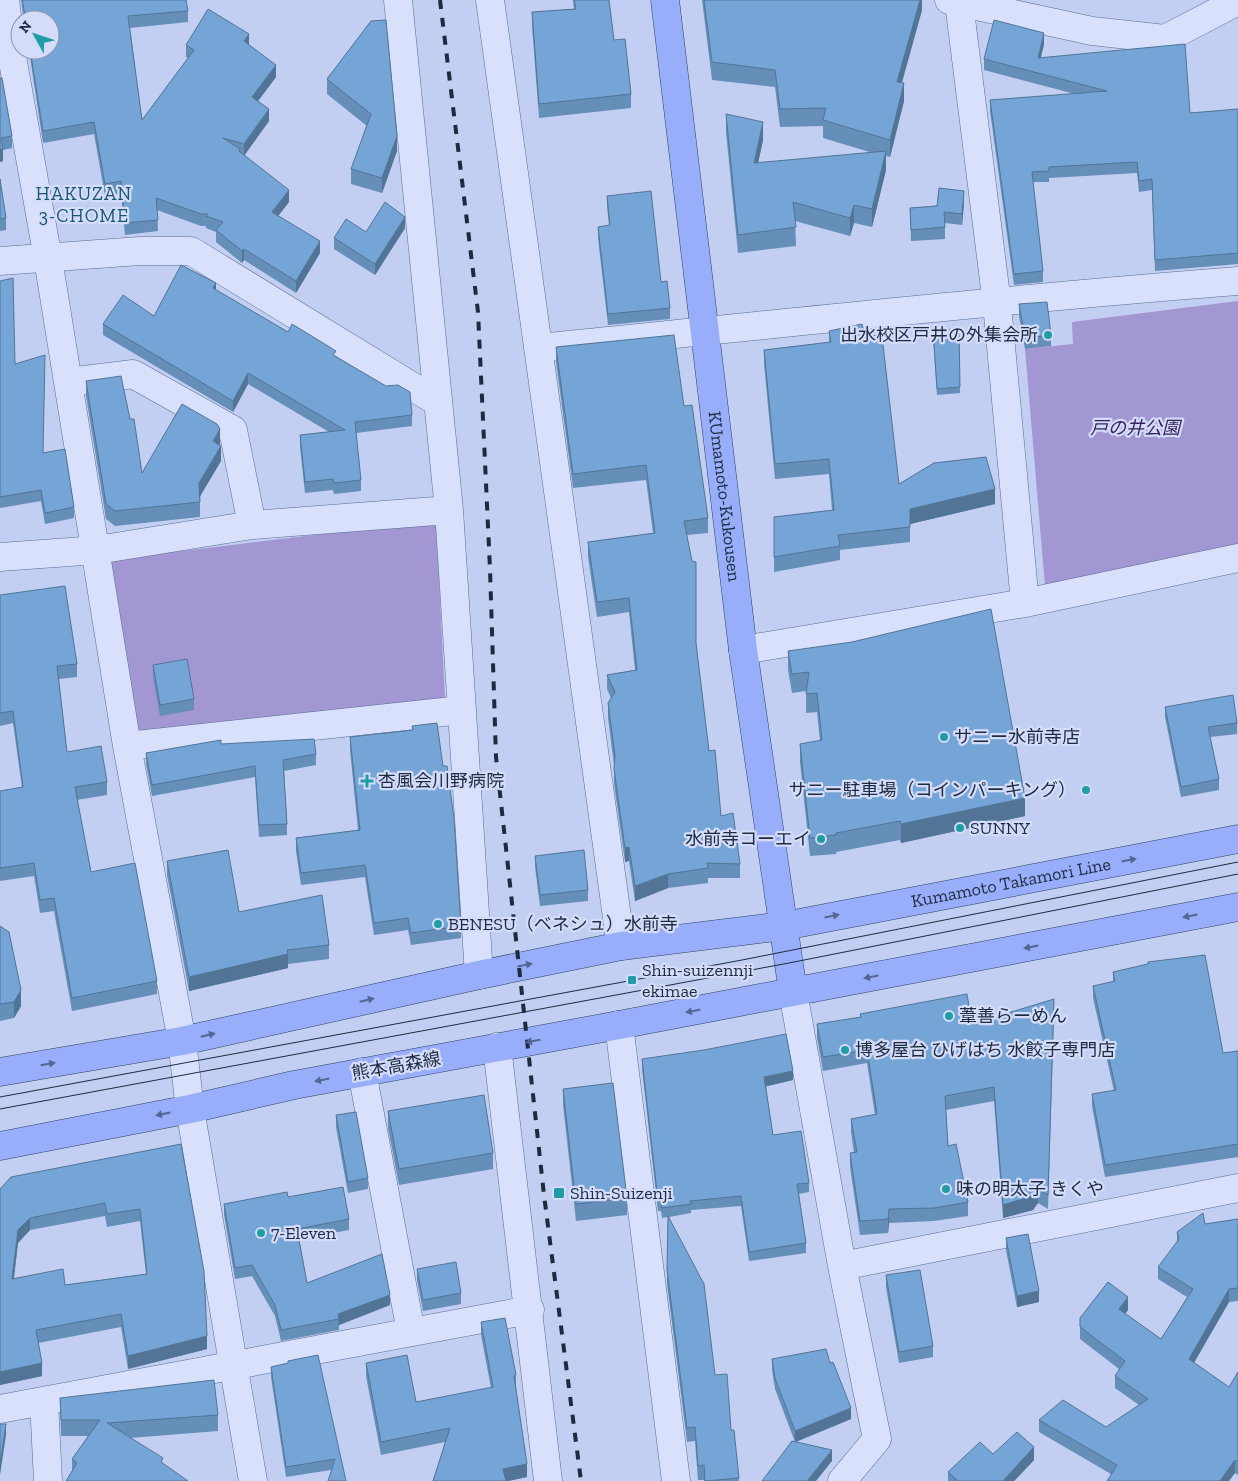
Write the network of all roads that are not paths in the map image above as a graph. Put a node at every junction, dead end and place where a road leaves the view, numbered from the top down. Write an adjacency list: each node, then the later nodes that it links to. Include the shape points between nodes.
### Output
1 (5, 0): 7 (street)
2 (398, 0): 14 (street)
3 (490, 0): 12 (street)
4 (665, 0): 11 (main road, KUmamoto-Kukousen)
5 (1238, 1): 6 (street, via 1165,39 1092,31)
6 (954, 2): 10 (street)
7 (48, 259): 8 (street); 13 (street); 14 (street, via 140,251 191,252)
8 (0, 261)
9 (1238, 281): 10 (street, via 1060,295)
10 (997, 304): 11 (street); 20 (street)
11 (706, 332): 12 (street); 21 (main road, KUmamoto-Kukousen)
12 (538, 348): 27 (street)
13 (68, 382): 16 (street, via 133,374 233,430); 17 (street)
14 (436, 401): 15 (street)
15 (449, 510): 16 (street); 22 (street)
16 (252, 525): 17 (street)
17 (97, 550): 18 (street); 23 (street)
18 (0, 557)
19 (1238, 558): 20 (street)
20 (1025, 603): 21 (street)
21 (743, 650): 26 (main road, KUmamoto-Kukousen)
22 (462, 710): 23 (street); 28 (street)
23 (127, 746): 31 (street)
24 (1238, 839): 26 (main road, Kumamoto Takamori Line, one-way to 24)
25 (1238, 906): 29 (main road, one-way to 29)
26 (784, 926): 27 (main road); 29 (main road, KUmamoto-Kukousen)
27 (621, 946): 28 (main road, one-way to 27)
28 (479, 975): 31 (main road, one-way to 28)
29 (792, 992): 30 (main road, 熊本高森線, one-way to 30); 38 (street)
30 (619, 1025): 32 (main road, 熊本高森線, one-way to 32); 47 (street)
31 (182, 1041): 33 (main road, one-way to 31); 35 (street)
32 (497, 1047): 34 (main road, 熊本高森線); 39 (street)
33 (0, 1072)
34 (362, 1072): 35 (main road, 熊本高森線, one-way to 35); 40 (street)
35 (190, 1109): 36 (main road, 熊本高森線, one-way to 36); 41 (street)
36 (0, 1146)
37 (1238, 1188): 38 (street)
38 (842, 1266): 48 (street, via 877,1439)
39 (530, 1310): 40 (street); 46 (street)
40 (411, 1332): 41 (street)
41 (235, 1365): 42 (street); 45 (street)
42 (44, 1401): 43 (street); 44 (street)
43 (0, 1409)
44 (48, 1481)
45 (253, 1481)
46 (548, 1481)
47 (676, 1481)
48 (842, 1481)

